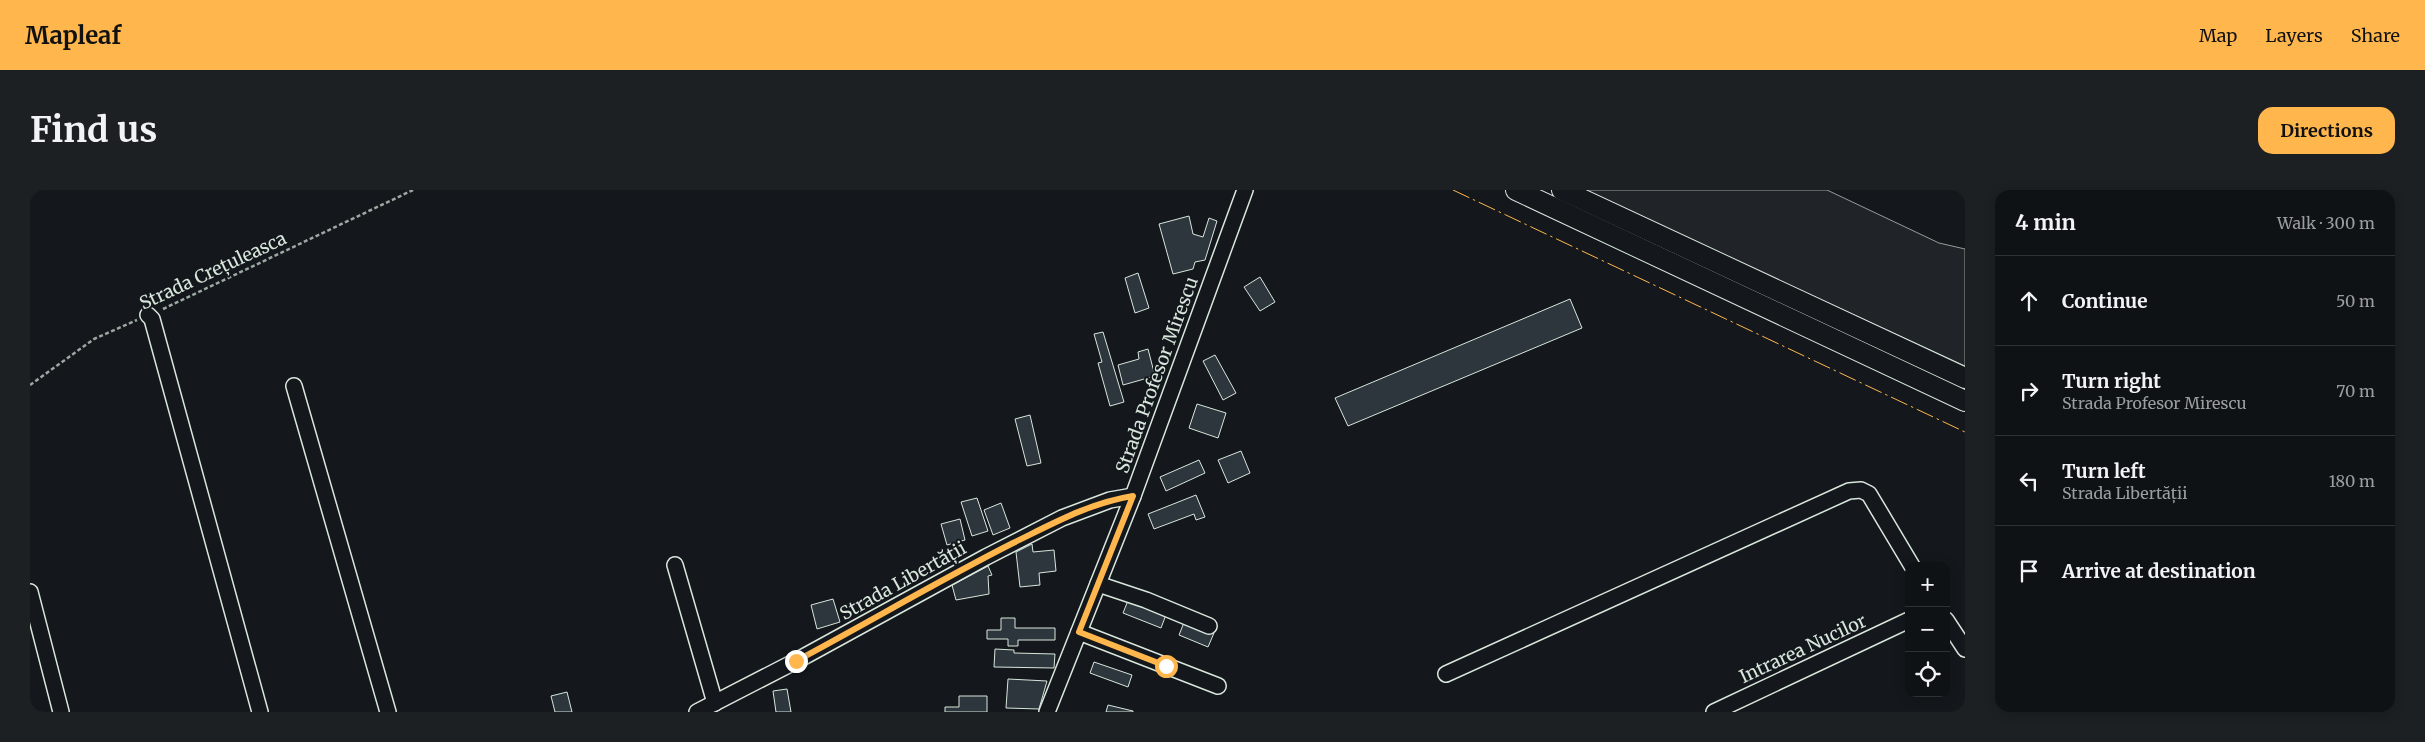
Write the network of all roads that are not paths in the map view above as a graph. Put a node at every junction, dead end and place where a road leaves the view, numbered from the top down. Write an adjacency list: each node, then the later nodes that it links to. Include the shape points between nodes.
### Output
1 (1245, 190): 8 (street, Strada Profesor Mirescu)
2 (1516, 190): 7 (main road)
3 (1562, 190): 5 (main road)
4 (148, 316): 22 (street, via 152,319)
5 (1965, 378)
6 (294, 386): 23 (street)
7 (1965, 401)
8 (1133, 496): 11 (street, Strada Profesor Mirescu); 20 (street, Strada Libertății, via 1110,500 1062,518)
9 (1910, 562): 18 (street, via 1869,494 1861,490 1849,491)
10 (674, 566): 20 (street)
11 (1098, 584): 14 (street); 16 (street, Strada Profesor Mirescu)
12 (30, 592): 21 (street)
13 (1905, 622): 26 (street, Intrarea Nucilor)
14 (1209, 626)
15 (1950, 626): 17 (street)
16 (1079, 632): 19 (street); 25 (street, Strada Profesor Mirescu)
17 (1965, 650)
18 (1446, 674)
19 (1218, 686)
20 (715, 703): 24 (street, Strada Libertății)
21 (62, 712)
22 (260, 712)
23 (388, 712)
24 (697, 712)
25 (1047, 712)
26 (1714, 712)

